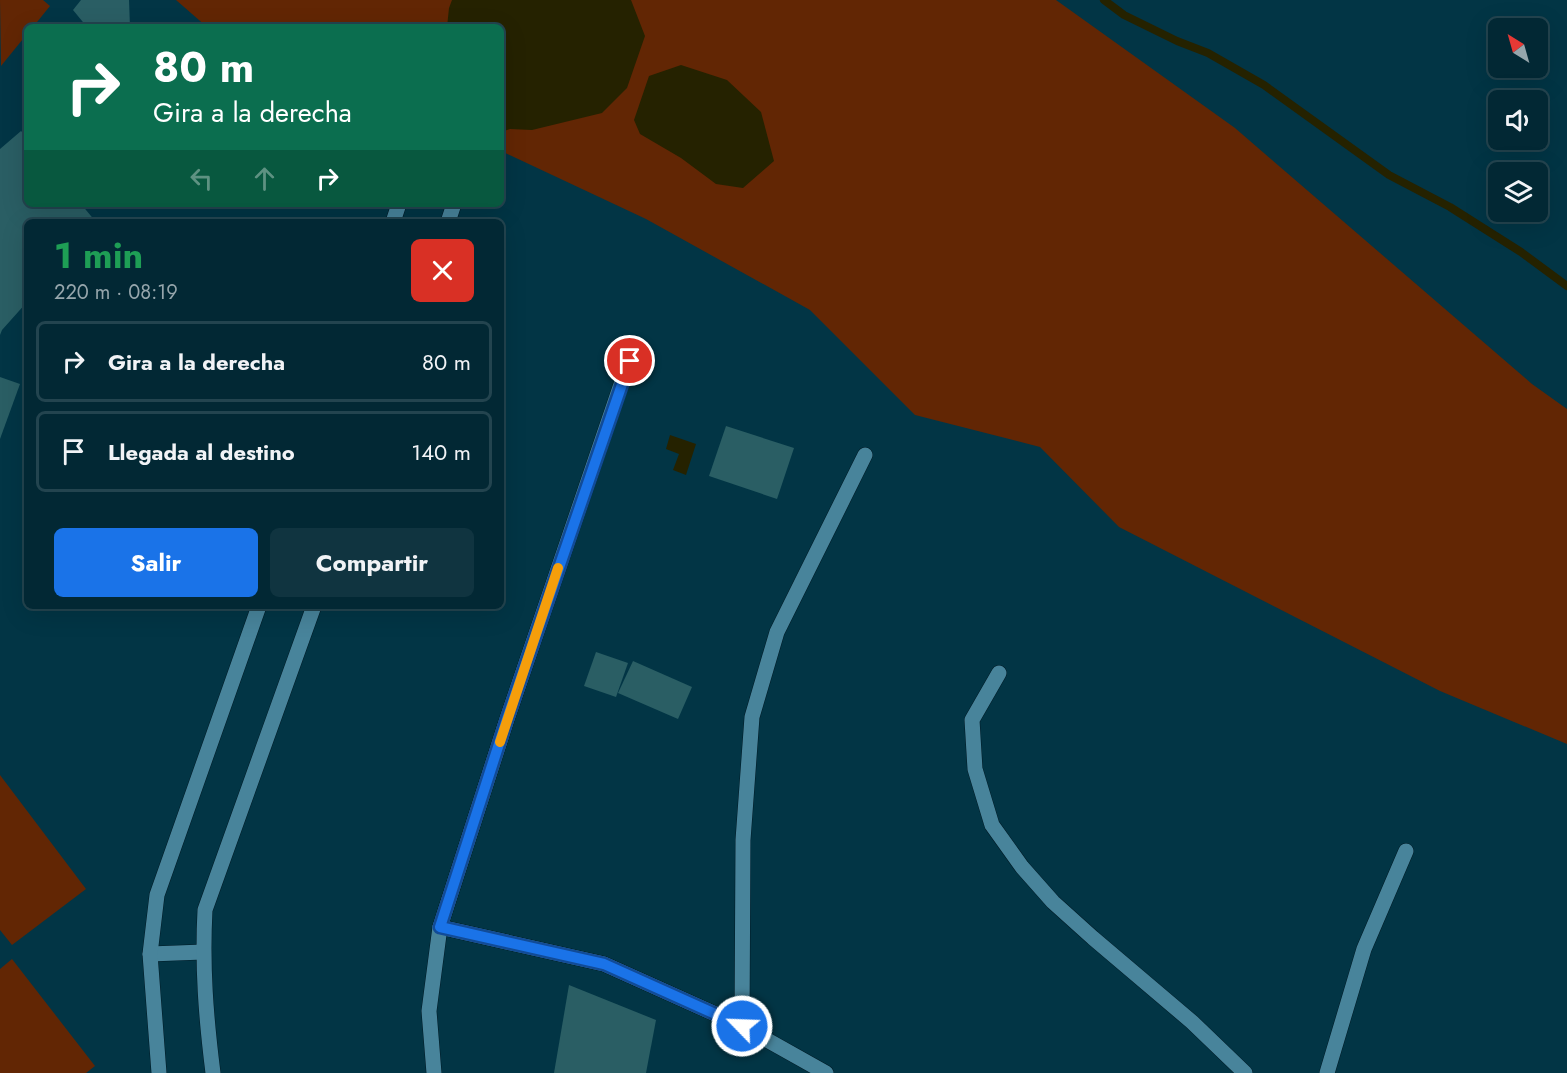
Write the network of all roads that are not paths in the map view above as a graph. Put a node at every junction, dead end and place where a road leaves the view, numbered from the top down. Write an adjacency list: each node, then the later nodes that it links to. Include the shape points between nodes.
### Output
1 (630, 361): 7 (street)
2 (865, 455): 10 (street, via 777,632 752,717 743,840)
3 (258, 609): 9 (street, via 158,895)
4 (313, 609): 8 (street, via 205,910)
5 (999, 673): 15 (street, via 972,720 975,769 992,825 1053,902)
6 (1406, 851): 16 (street, via 1364,949)
7 (440, 927): 10 (street, via 604,964); 13 (street, via 429,1011)
8 (203, 952): 9 (street); 12 (street)
9 (150, 954): 11 (street)
10 (742, 1026): 14 (street)
11 (159, 1073)
12 (213, 1073)
13 (434, 1073)
14 (826, 1073)
15 (1245, 1073)
16 (1327, 1073)

